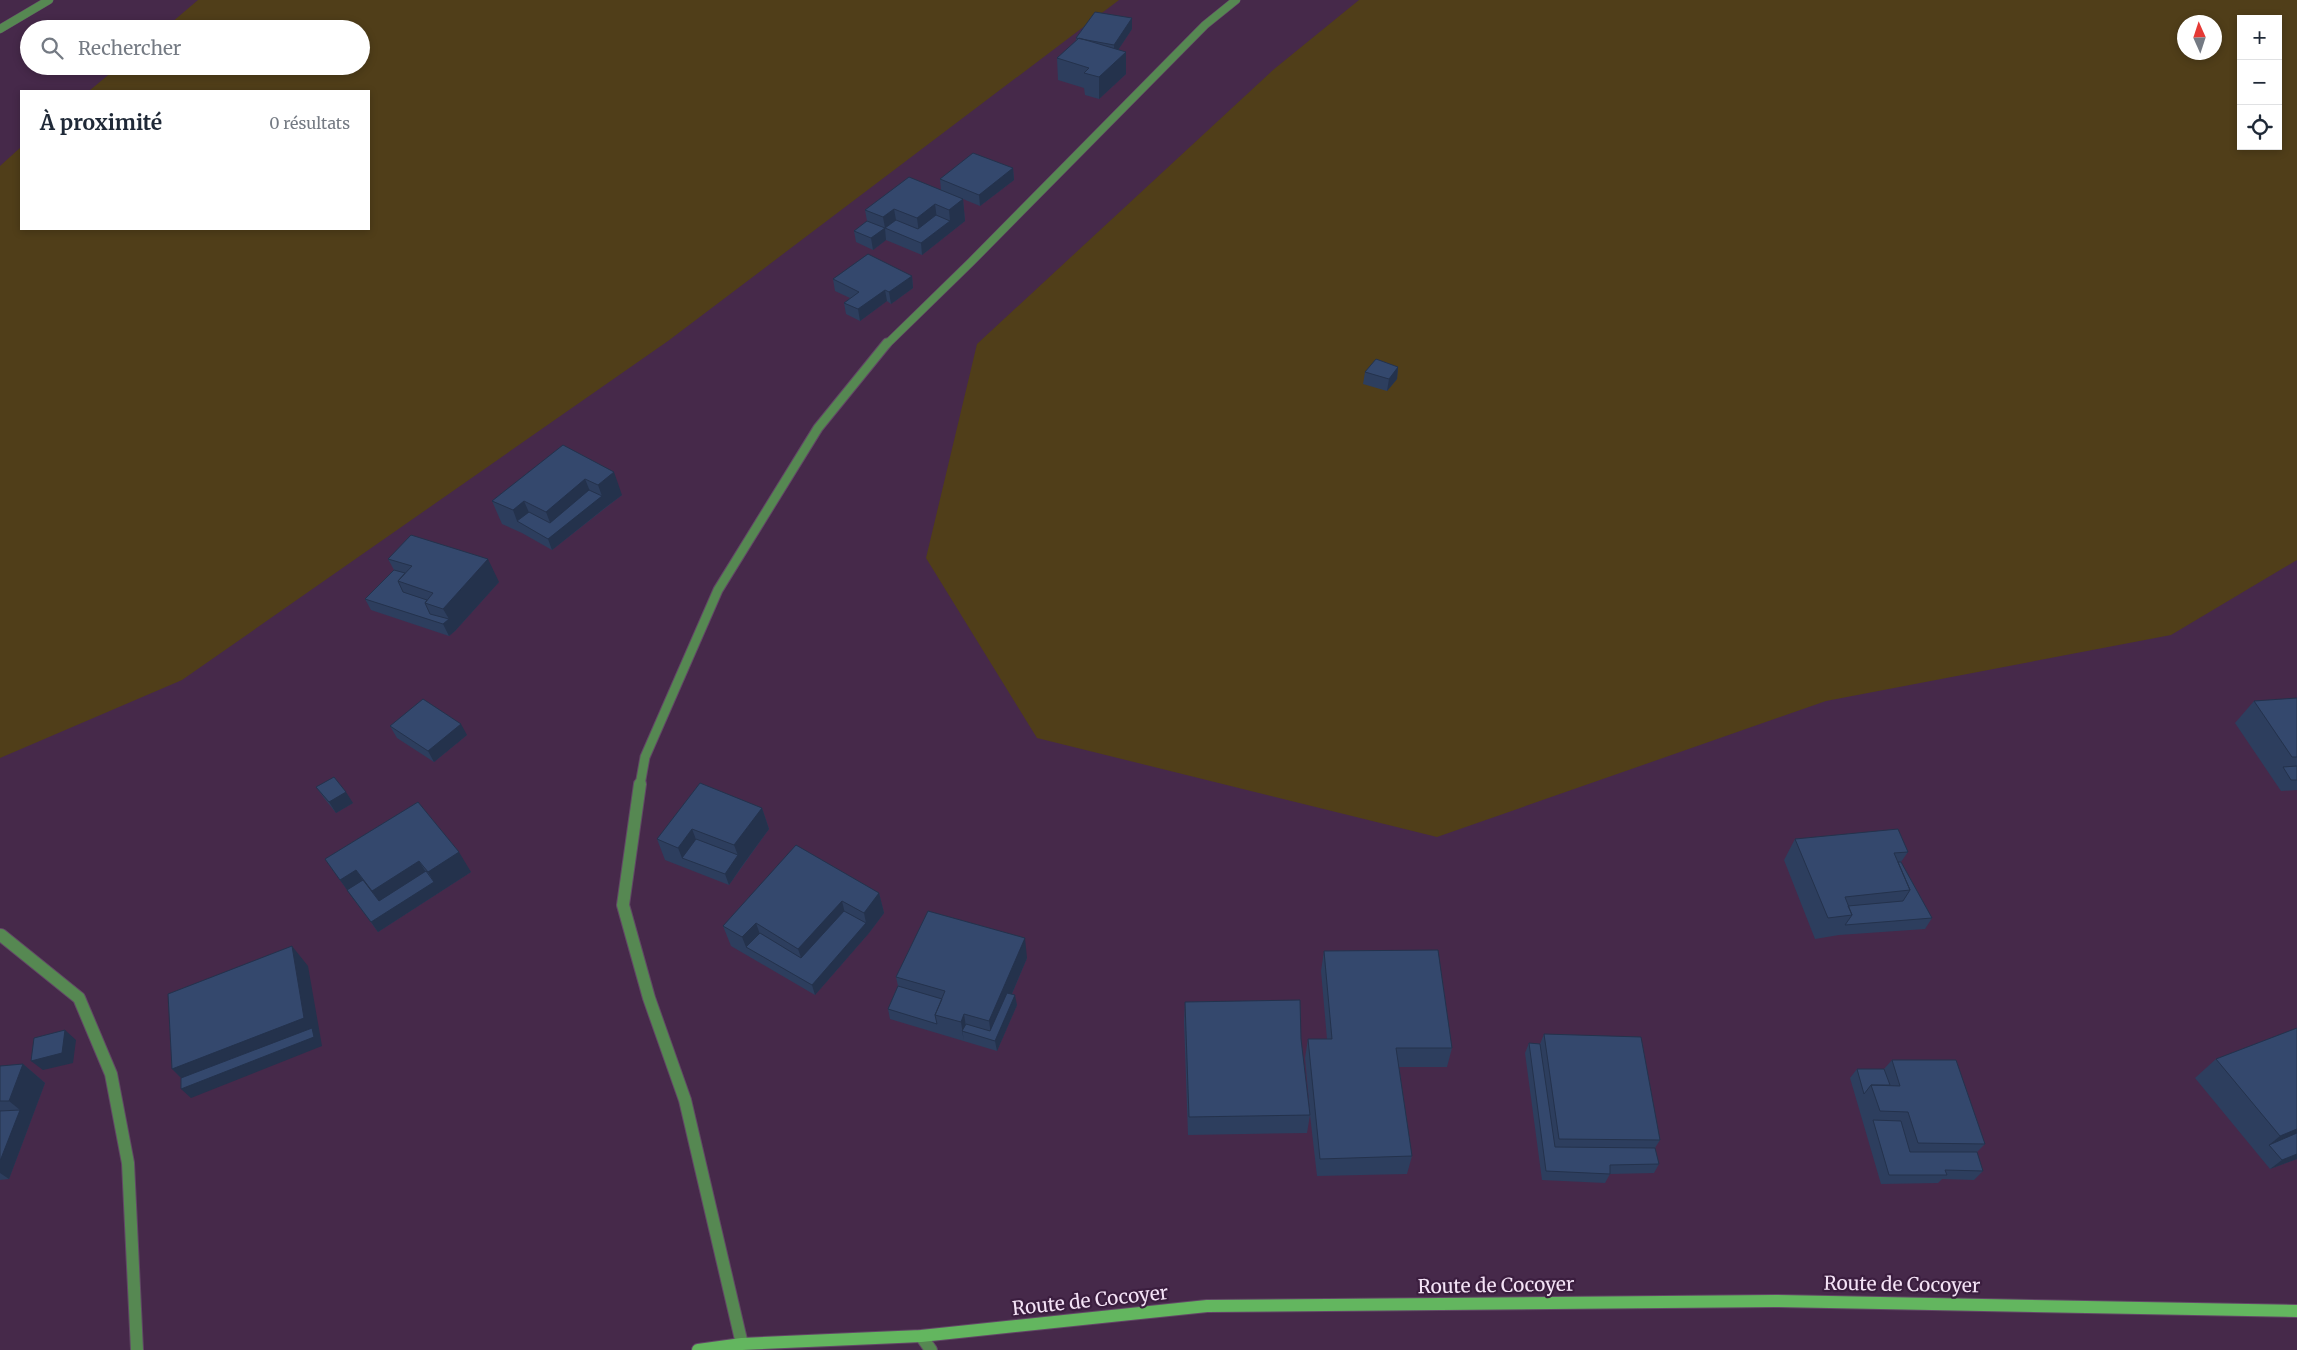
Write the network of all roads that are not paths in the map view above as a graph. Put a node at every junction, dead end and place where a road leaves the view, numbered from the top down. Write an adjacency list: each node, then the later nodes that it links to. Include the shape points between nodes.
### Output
1 (49, 0): 3 (street)
2 (1236, 0): 7 (street, via 1198,32 879,351 818,428 718,590 645,757 623,904 648,998 685,1100)
3 (0, 29)
4 (1, 935): 8 (street, via 79,998 111,1074 128,1163)
5 (2297, 1311): 6 (main road, Route de Cocoyer, via 1774,1301 1207,1306)
6 (920, 1336): 7 (main road, Route de Cocoyer); 10 (street)
7 (742, 1344): 9 (main road, Route de Cocoyer)
8 (137, 1350)
9 (698, 1350)
10 (931, 1350)

